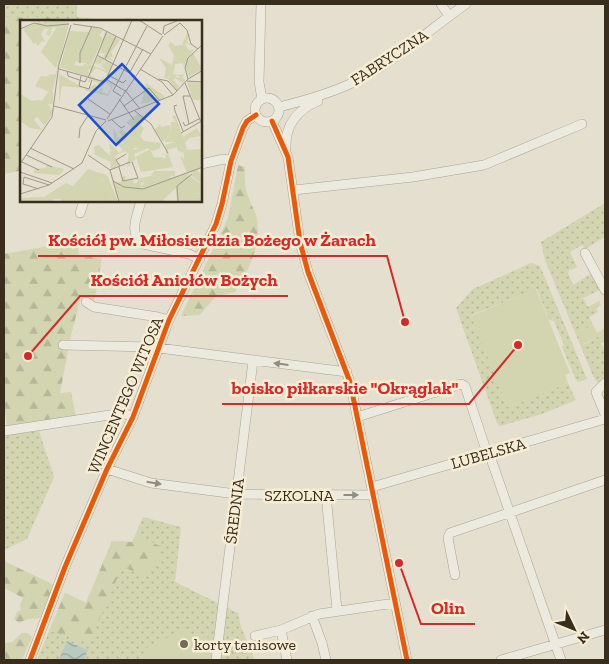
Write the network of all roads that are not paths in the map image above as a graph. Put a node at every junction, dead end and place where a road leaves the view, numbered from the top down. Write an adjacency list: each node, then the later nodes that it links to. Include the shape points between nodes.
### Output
1 (261, 4): 6 (street, via 259,82)
2 (441, 4): 4 (street)
3 (466, 4): 4 (street, FABRYCZNA)
4 (449, 16): 5 (street, FABRYCZNA, via 379,67)
5 (335, 90): 7 (street, FABRYCZNA); 11 (street, via 296,115 287,132)
6 (262, 99): 7 (street, via 272,99); 8 (street, via 255,107)
7 (279, 107): 9 (street, via 278,115)
8 (256, 115): 9 (street, via 265,122); 12 (street, WINCENTEGO WITOSA, via 243,128)
9 (272, 121): 11 (street)
10 (582, 124): 14 (street, via 484,165 406,178)
11 (286, 151): 14 (street)
12 (232, 160): 13 (street); 19 (street, WINCENTEGO WITOSA, via 216,224)
13 (202, 164)
14 (294, 190): 26 (street, via 300,242 308,272)
15 (84, 202): 17 (street)
16 (141, 202): 19 (street, via 134,225 135,237 139,241)
17 (80, 213)
18 (585, 253): 20 (street)
19 (200, 259): 22 (street, WINCENTEGO WITOSA)
20 (605, 290)
21 (86, 302): 22 (street, via 94,307)
22 (169, 320): 24 (street, WINCENTEGO WITOSA)
23 (63, 345): 24 (street)
24 (159, 348): 25 (street); 29 (street, WINCENTEGO WITOSA)
25 (254, 361): 26 (street, one-way to 25); 37 (street, ŚREDNIA)
26 (347, 372): 30 (street)
27 (605, 384): 28 (street, via 596,392)
28 (605, 414)
29 (133, 416): 32 (street, via 123,413); 34 (street, WINCENTEGO WITOSA)
30 (357, 417): 33 (street, via 461,384 465,386 485,447); 36 (street)
31 (605, 419): 33 (street, LUBELSKA)
32 (4, 430)
33 (490, 453): 36 (street, LUBELSKA); 39 (street)
34 (107, 470): 37 (street, SZKOLNA, one-way to 37, via 151,483); 48 (street, WINCENTEGO WITOSA)
35 (605, 480): 39 (street)
36 (372, 491): 37 (street, SZKOLNA, one-way to 36); 41 (street)
37 (236, 494): 49 (street, ŚREDNIA)
38 (327, 504): 42 (street)
39 (510, 513): 40 (street, via 450,533 448,538); 47 (street)
40 (455, 575)
41 (395, 603): 42 (street); 52 (street)
42 (337, 610): 43 (street)
43 (312, 616): 44 (street); 51 (street)
44 (281, 630): 46 (street); 50 (street)
45 (605, 630): 47 (street)
46 (255, 636)
47 (555, 644): 53 (street); 54 (street)
48 (30, 660)
49 (216, 660)
50 (287, 660)
51 (326, 660)
52 (407, 660)
53 (502, 660)
54 (561, 660)

